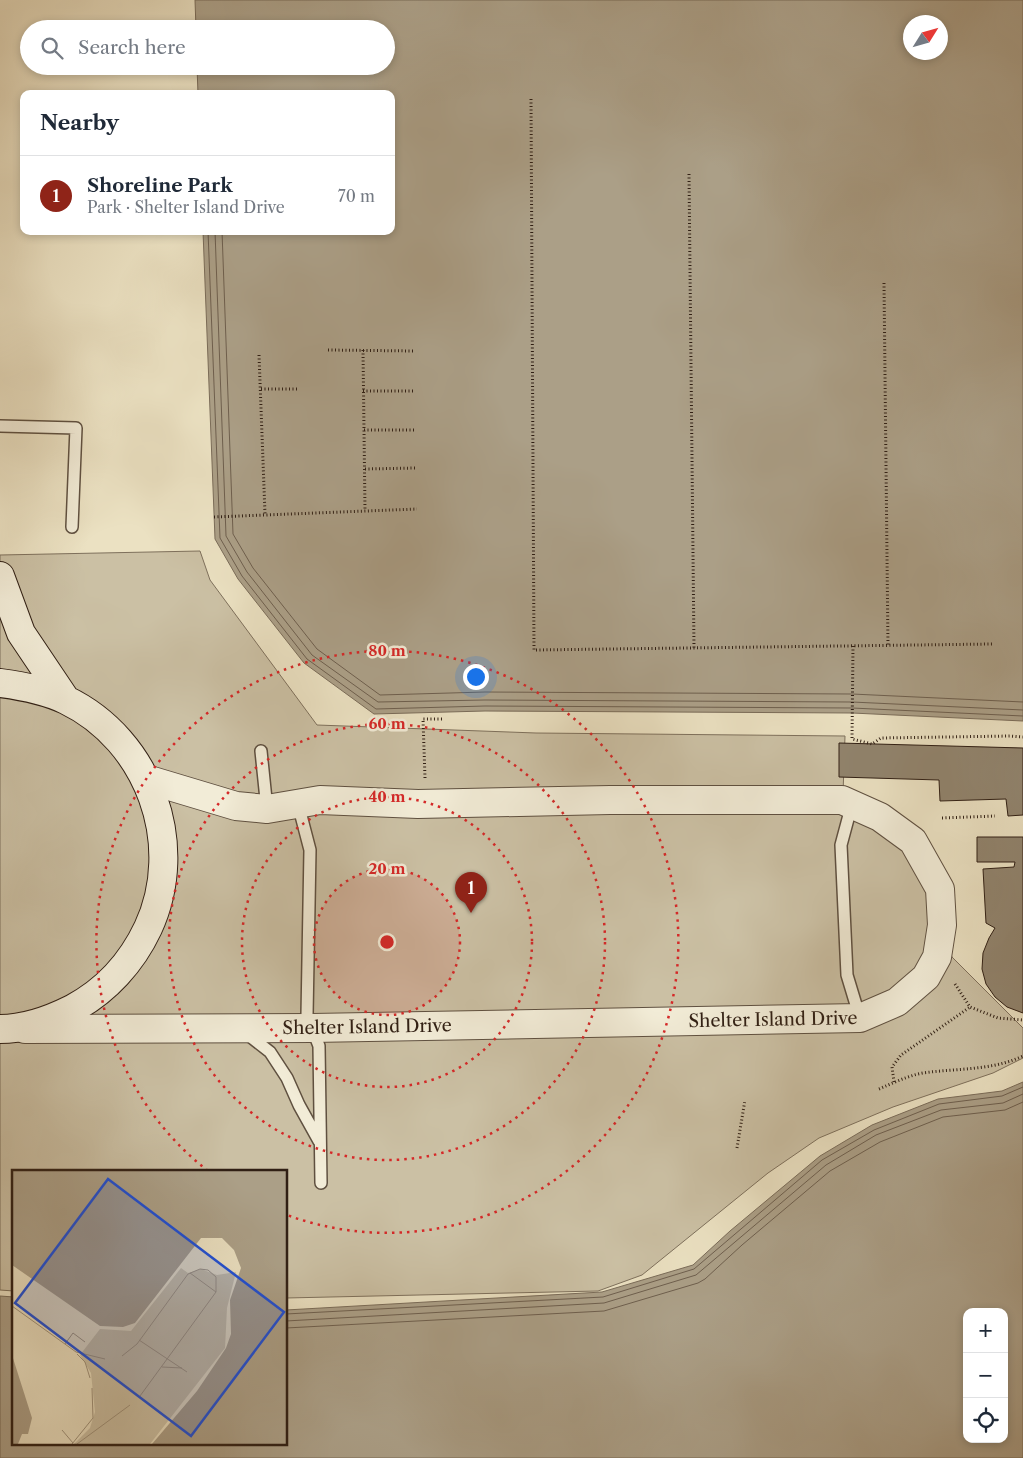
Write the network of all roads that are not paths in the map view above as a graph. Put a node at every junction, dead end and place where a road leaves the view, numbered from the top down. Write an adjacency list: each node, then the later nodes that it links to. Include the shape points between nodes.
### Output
1 (0, 426): 2 (lane, via 76,428)
2 (72, 527)
3 (0, 576): 5 (street, via 21,633)
4 (0, 683): 5 (street, Shelter Island Drive, via 43,691)
5 (66, 700): 7 (street, Shelter Island Drive, via 90,714 112,733 131,754)
6 (262, 751): 10 (lane)
7 (146, 779): 10 (street, Shelter Island Drive, via 236,806); 14 (street, Shelter Island Drive, via 162,832 164,861 154,916 142,941 120,972 85,1002 33,1024)
8 (298, 804): 9 (street, Shelter Island Drive, via 320,800 418,804 842,800); 10 (street, Shelter Island Drive); 13 (lane, via 310,850 307,1015)
9 (852, 804): 11 (lane, via 841,845 847,975); 11 (street, Shelter Island Drive, via 880,817 914,841 940,889 942,925 937,957 926,977 897,1002)
10 (267, 809)
11 (860, 1018): 13 (street, Shelter Island Drive)
12 (239, 1028): 13 (street, Shelter Island Drive); 14 (street, Shelter Island Drive); 15 (lane, via 270,1052)
13 (312, 1028): 15 (lane, via 319,1046)
14 (3, 1029)
15 (320, 1143): 16 (lane)
16 (321, 1183)

